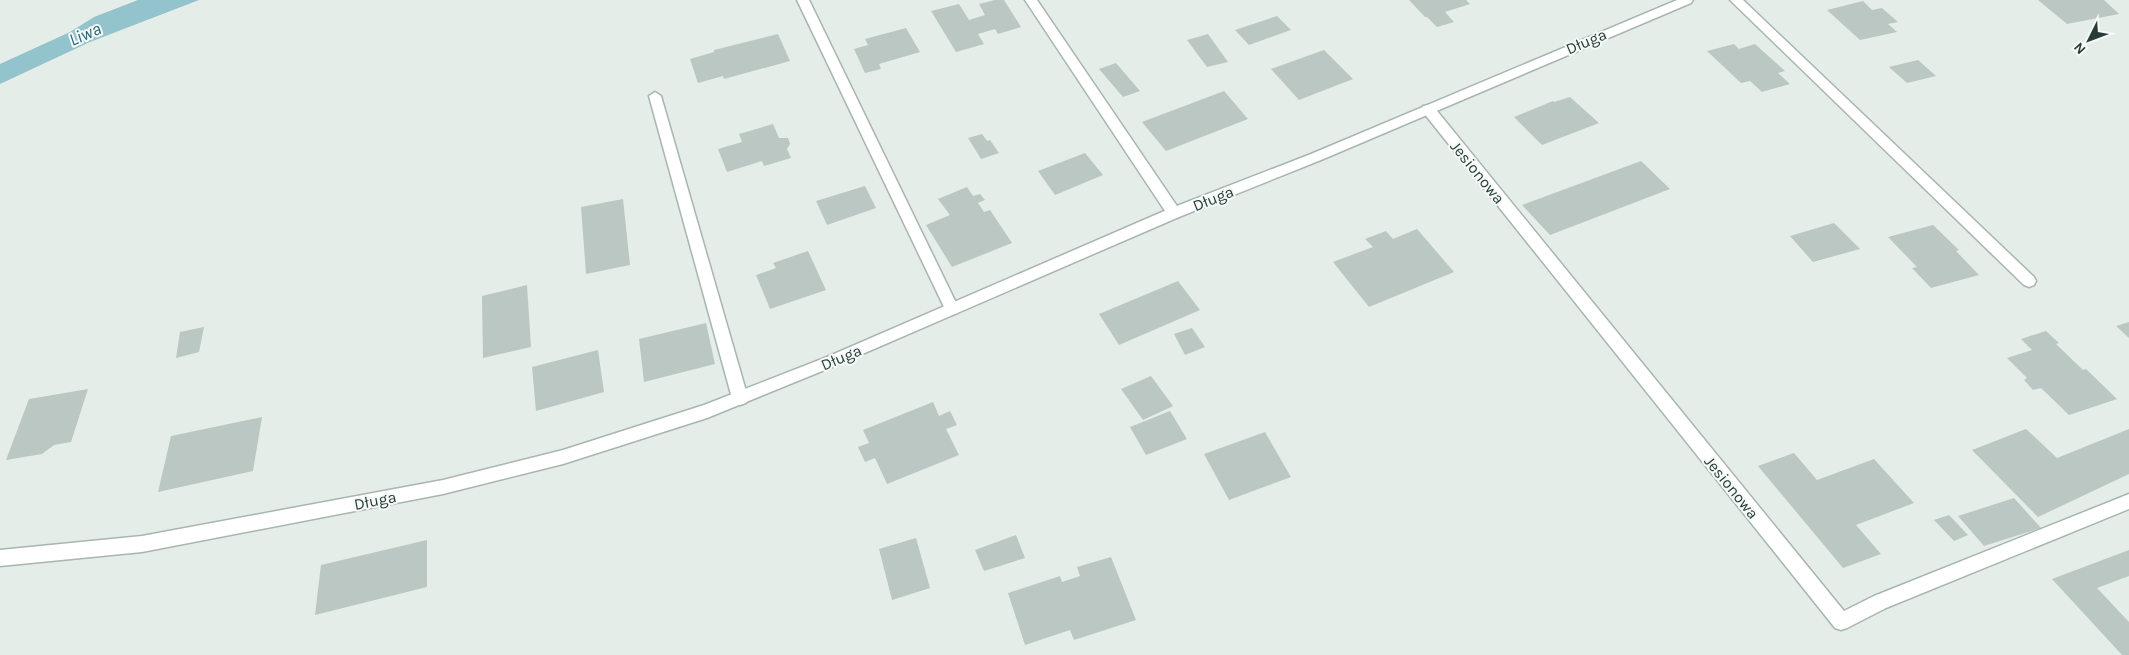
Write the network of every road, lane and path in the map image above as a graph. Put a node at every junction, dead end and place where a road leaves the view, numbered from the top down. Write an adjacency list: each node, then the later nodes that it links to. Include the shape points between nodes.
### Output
1 (803, 0): 9 (street)
2 (1031, 0): 7 (street)
3 (1687, 0): 6 (street, Długa)
4 (1736, 0): 8 (street)
5 (655, 96): 10 (street)
6 (1428, 109): 7 (street, Długa); 11 (street, Jesionowa, via 1840,622 1880,602)
7 (1174, 213): 9 (street, Długa)
8 (2030, 281)
9 (952, 309): 10 (street, Długa)
10 (740, 398): 12 (street, Długa, via 563,457 443,487 142,544)
11 (2129, 501)
12 (0, 558)

